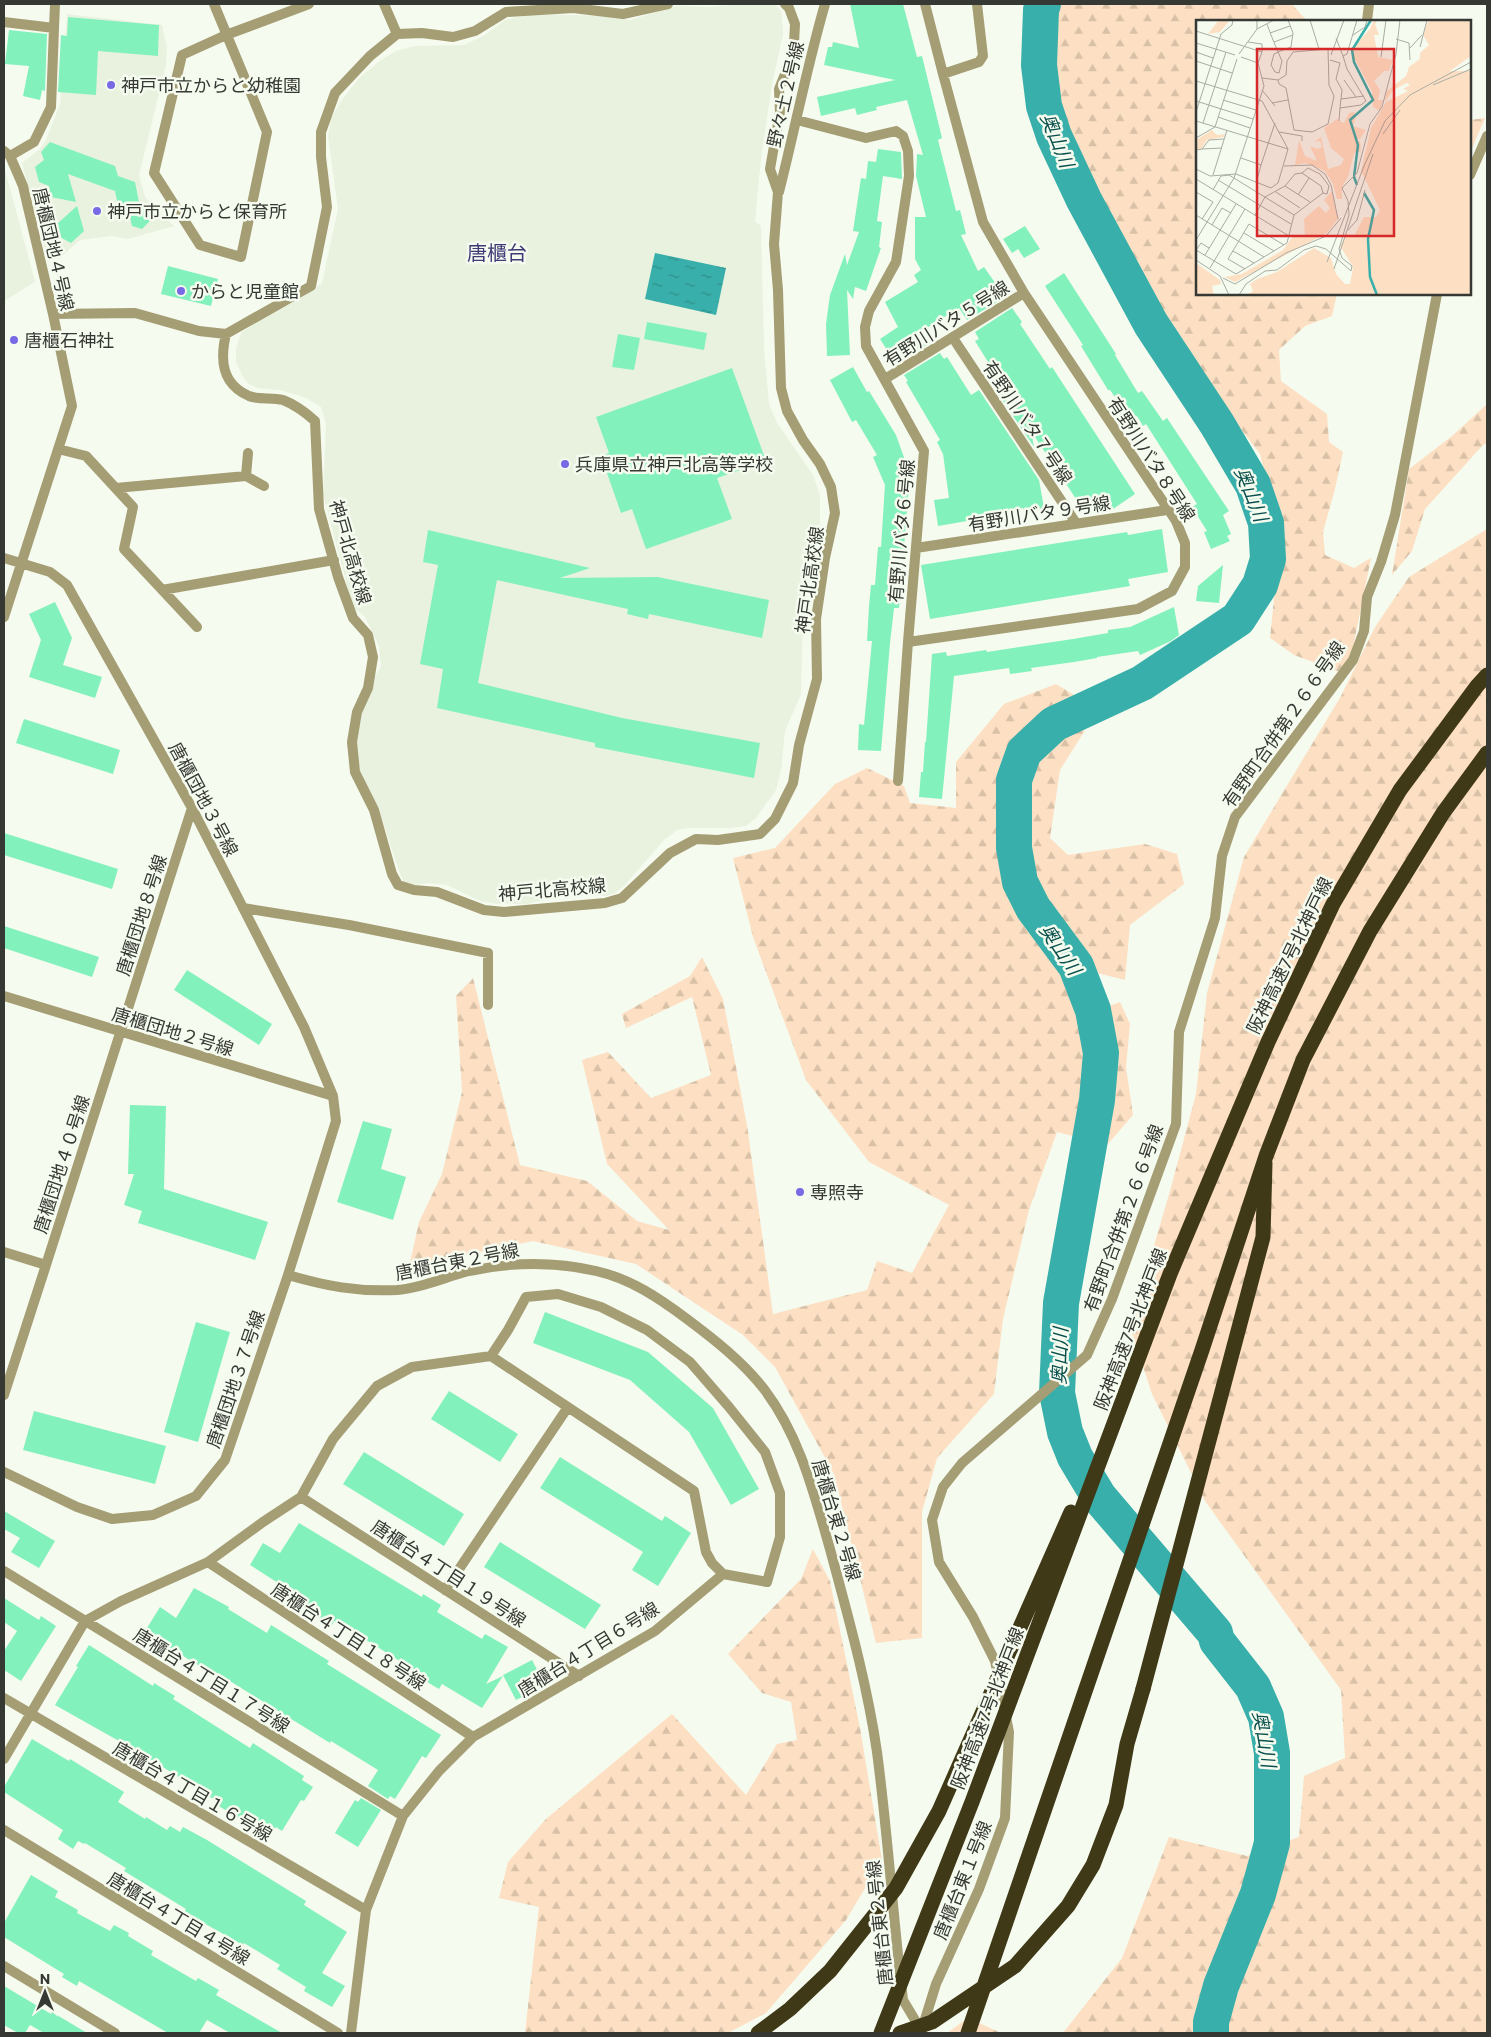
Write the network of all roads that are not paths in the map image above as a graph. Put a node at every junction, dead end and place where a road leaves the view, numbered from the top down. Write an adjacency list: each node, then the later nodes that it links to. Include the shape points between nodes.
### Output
1 (55, 4): 13 (street)
2 (214, 4): 15 (street)
3 (308, 4): 15 (street)
4 (384, 4): 14 (street)
5 (668, 4): 14 (street, via 622,14 573,8 506,12 475,32 453,37)
6 (785, 4): 21 (street, 神戸北高校線, via 795,24 791,60 779,89 780,112 770,169)
7 (825, 4): 17 (street, 野々土２号線)
8 (924, 4): 16 (street, 有野川バタ８号線)
9 (977, 4): 16 (street, via 983,56 979,62)
10 (1369, 4): 11 (street)
11 (1367, 20)
12 (4, 22): 13 (street)
13 (54, 28): 19 (street, via 51,107 34,142)
14 (396, 34): 25 (street, via 370,56 336,94 321,132 327,207 311,286)
15 (226, 35): 15 (street, via 267,132 241,257 200,245 154,173 182,55)
16 (943, 74): 22 (street, 有野川バタ８号線, via 983,222)
17 (797, 120): 21 (street, 野々土２号線); 27 (street, 有野川バタ６号線, via 866,138 896,131 903,136 908,151 909,176 896,262 869,311 865,327 866,346)
18 (1487, 136): 20 (street)
19 (7, 154): 24 (street, 唐櫃団地４号線, via 23,186)
20 (1471, 173)
21 (778, 192): 37 (street, 神戸北高校線, via 774,244 781,388 787,411 831,487 834,513 816,619 817,679 799,745 793,783 775,819 760,834 718,840 696,839 670,853 622,898 605,903 504,912 484,910 438,892 398,885 374,810 355,772 352,742 357,712 368,688 373,657 368,635 353,618)
22 (1024, 293): 26 (street, 有野川バタ５号線); 33 (street, 有野川バタ８号線)
23 (1437, 295): 58 (street, 有野町合併第２６６号線, via 1395,515 1367,597 1364,631 1353,660 1235,817 1222,856 1215,918 1179,1032 1176,1124 1112,1299 1087,1355)
24 (53, 314): 25 (street, via 135,313 199,331); 28 (street, 唐櫃団地４号線, via 72,406)
25 (226, 334): 37 (street, 神戸北高校線, via 221,352 224,371 234,385 249,396 281,400 300,408 315,421 319,509)
26 (953, 338): 27 (street, 有野川バタ５号線); 34 (street, 有野川バタ７号線)
27 (885, 379): 35 (street, 有野川バタ６号線, via 924,451)
28 (58, 449): 32 (street, via 86,456); 38 (street, 唐櫃団地４号線)
29 (248, 453): 30 (street)
30 (246, 476): 31 (street); 32 (street)
31 (264, 486)
32 (116, 488): 39 (street, via 133,507 124,549)
33 (1167, 510): 34 (street, 有野川バタ９号線); 42 (street, 有野川バタ８号線, via 1176,521 1185,543 1185,567 1172,591 1138,609)
34 (1076, 523): 35 (street, 有野川バタ９号線)
35 (916, 548): 42 (street, 有野川バタ６号線)
36 (4, 558): 38 (street, 唐櫃団地３号線)
37 (334, 560): 39 (street)
38 (21, 563): 40 (street, 唐櫃団地４号線); 46 (street, 唐櫃団地３号線, via 50,572 67,585)
39 (162, 590): 41 (street)
40 (4, 617)
41 (197, 627)
42 (908, 642): 45 (street)
43 (1487, 675): 56 (highway, 阪神高速7号北神戸線, bridge, via 1400,790 1333,904 1268,1042 1170,1274)
44 (1487, 753): 52 (highway, bridge, via 1443,813 1370,931 1303,1060)
45 (898, 781)
46 (192, 808): 47 (street, 唐櫃団地３号線); 50 (street, 唐櫃団地８号線)
47 (243, 908): 49 (street, via 488,953); 51 (street, 唐櫃団地３号線, via 304,1027)
48 (4, 996): 50 (street, 唐櫃団地２号線)
49 (488, 1005)
50 (121, 1032): 51 (street, 唐櫃団地２号線); 54 (street, 唐櫃団地４０号線)
51 (333, 1096): 55 (street, 唐櫃団地３７号線, via 336,1121)
52 (1266, 1156): 83 (highway, bridge, via 1263,1236 1127,1744 1116,1805 1093,1865 1068,1906 1015,1966 932,2022); 84 (highway, bridge)
53 (4, 1252): 54 (street)
54 (46, 1265): 59 (street, 唐櫃団地４０号線)
55 (288, 1275): 61 (street, 唐櫃団地３７号線, via 225,1460 196,1496 153,1516 112,1520); 77 (street, 唐櫃台東２号線, via 330,1287 391,1290 430,1284 511,1263 597,1271 633,1283 659,1298 741,1364 765,1390 789,1428 811,1481 868,1697 877,1752 903,2000)
56 (1140, 1354): 81 (highway, bridge, via 939,1811 896,1888 830,1971 790,2009); 82 (highway, 阪神高速7号北神戸線, bridge, via 972,1802)
57 (490, 1356): 60 (street); 62 (street, via 412,1366 377,1386 333,1438); 65 (street, via 526,1297 558,1294 601,1307 639,1326 690,1362 766,1452 780,1494 780,1537 767,1582)
58 (1077, 1365): 77 (street, 唐櫃台東１号線, via 962,1462 943,1487 932,1520 939,1562 995,1662 1009,1732 1005,1818 979,1889 936,1984)
59 (4, 1396)
60 (568, 1407): 65 (street, via 694,1492 706,1552); 66 (street)
61 (4, 1472)
62 (301, 1498): 63 (street); 66 (street, 唐櫃台４丁目１９号線)
63 (208, 1562): 67 (street); 71 (street, 唐櫃台４丁目１８号線)
64 (4, 1571): 67 (street, 唐櫃台４丁目１７号線)
65 (723, 1574): 68 (street, 唐櫃台４丁目６号線, via 655,1632)
66 (445, 1590): 68 (street, 唐櫃台４丁目１９号線)
67 (85, 1621): 70 (street); 73 (street, 唐櫃台４丁目１７号線)
68 (579, 1676): 71 (street, 唐櫃台４丁目６号線)
69 (4, 1698): 70 (street, 唐櫃台４丁目１６号線)
70 (30, 1714): 72 (street); 75 (street, 唐櫃台４丁目１６号線)
71 (473, 1738): 73 (street, 唐櫃台４丁目６号線, via 439,1772)
72 (4, 1759)
73 (403, 1816): 75 (street, 唐櫃台４丁目６号線)
74 (4, 1830): 79 (street, 唐櫃台４丁目４号線)
75 (366, 1910): 80 (street, 唐櫃台４丁目６号線)
76 (4, 1966): 78 (street)
77 (921, 2032)
78 (114, 2033)
79 (338, 2033)
80 (351, 2033)
81 (758, 2033)
82 (881, 2033)
83 (900, 2033)
84 (968, 2033)

